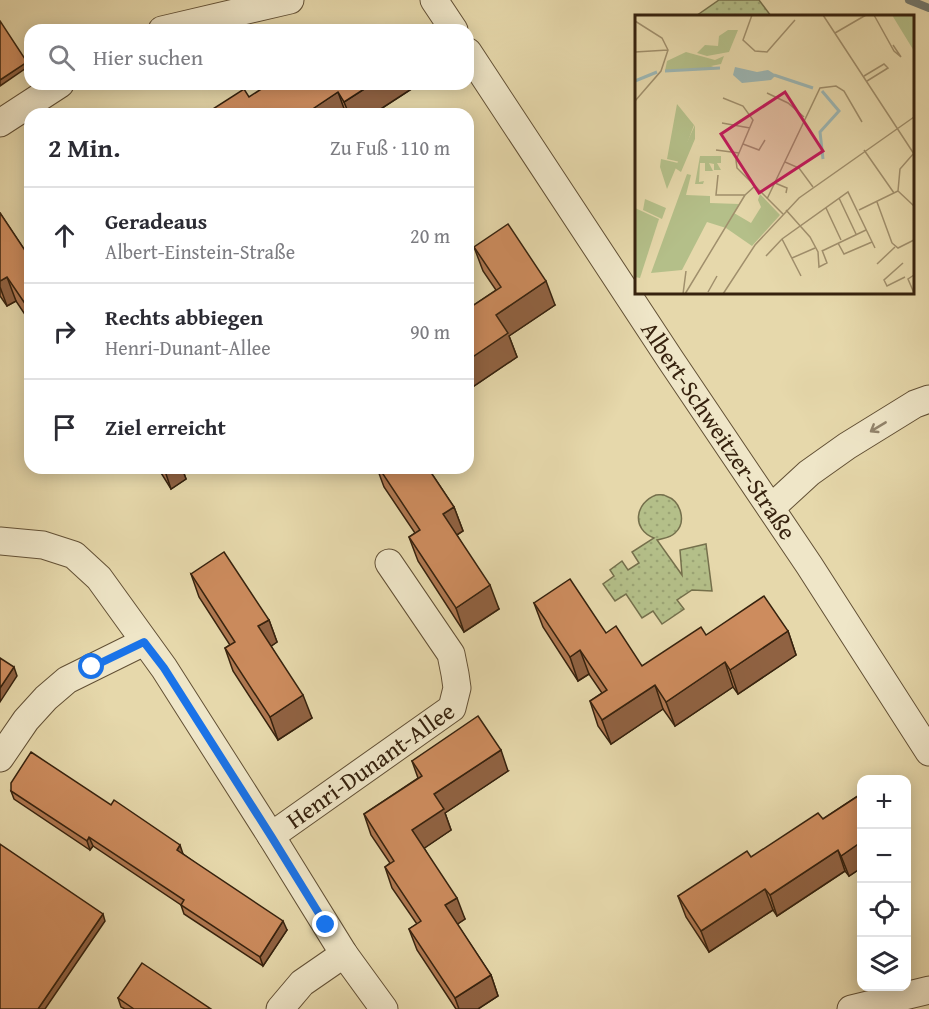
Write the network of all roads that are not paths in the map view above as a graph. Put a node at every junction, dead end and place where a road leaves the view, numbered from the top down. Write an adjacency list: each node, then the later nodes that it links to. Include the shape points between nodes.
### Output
1 (290, 0): 3 (street)
2 (434, 0): 4 (street)
3 (188, 24)
4 (450, 24)
5 (474, 61): 9 (street, Albert-Schweitzer-Straße)
6 (51, 90): 7 (street)
7 (0, 123)
8 (929, 399): 9 (street, one-way to 9, via 847,446 809,473)
9 (771, 508): 13 (street, Albert-Schweitzer-Straße)
10 (0, 541): 12 (street, Henri-Dunant-Allee, via 43,545 74,555 99,578)
11 (389, 563): 15 (street, Henri-Dunant-Allee, via 451,654 457,688 452,708)
12 (144, 642): 14 (street, via 67,680 26,720); 15 (street, Henri-Dunant-Allee)
13 (929, 752)
14 (0, 758)
15 (271, 836): 16 (street, Henri-Dunant-Allee)
16 (344, 954): 18 (street, via 302,983); 19 (street, Henri-Dunant-Allee)
17 (929, 990): 20 (street)
18 (280, 1009)
19 (384, 1009)
20 (851, 1009)

